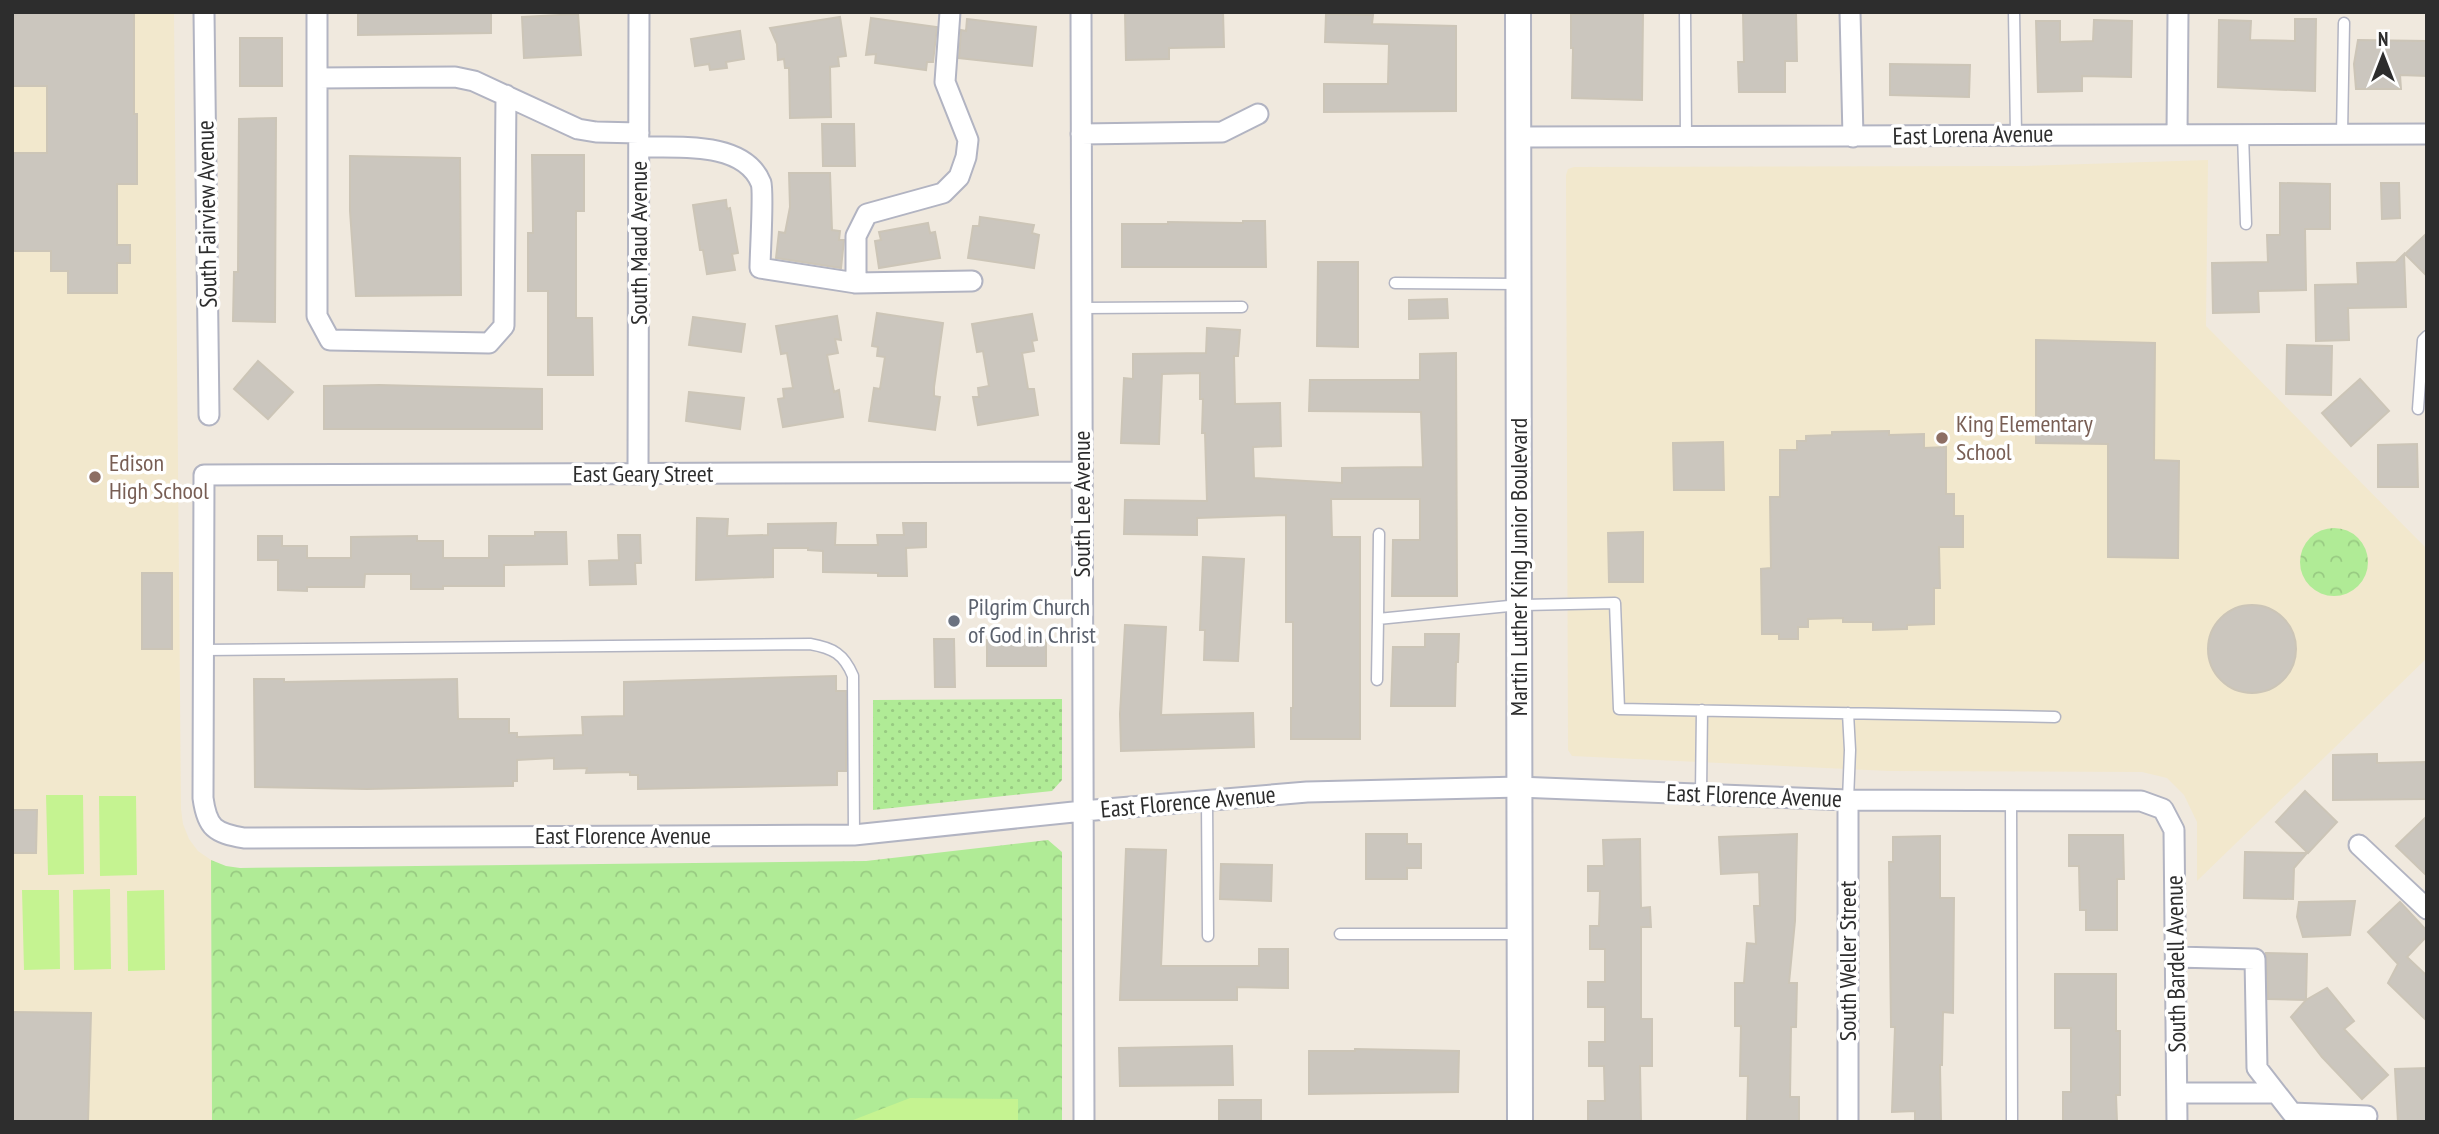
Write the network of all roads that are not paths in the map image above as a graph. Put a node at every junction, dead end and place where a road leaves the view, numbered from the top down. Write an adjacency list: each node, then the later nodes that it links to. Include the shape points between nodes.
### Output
1 (204, 12): 34 (street, South Fairview Avenue)
2 (317, 12): 12 (street)
3 (639, 12): 24 (street, South Maud Avenue)
4 (950, 12): 27 (street, via 945,82 968,140 966,158 959,177 943,193 867,214 856,236)
5 (1081, 12): 15 (street, South Lee Avenue)
6 (1518, 12): 21 (street, Martin Luther King Junior Boulevard)
7 (1685, 12): 22 (lane)
8 (1850, 12): 23 (street)
9 (2014, 12): 16 (lane)
10 (2178, 12): 17 (street)
11 (2344, 23): 19 (lane)
12 (317, 78): 13 (street, via 455,77); 13 (street, via 317,316 330,340 489,343 504,326)
13 (506, 95): 24 (street, via 578,129)
14 (1258, 114): 15 (street, via 1222,132)
15 (1081, 134): 31 (street, South Lee Avenue)
16 (2016, 134): 17 (street, East Lorena Avenue); 23 (street, East Lorena Avenue)
17 (2177, 134): 18 (street, East Lorena Avenue)
18 (2243, 134): 19 (street, East Lorena Avenue); 25 (lane)
19 (2342, 134): 20 (street, East Lorena Avenue)
20 (2427, 134)
21 (1518, 137): 22 (street, East Lorena Avenue); 29 (street, Martin Luther King Junior Boulevard)
22 (1686, 137): 23 (street, East Lorena Avenue)
23 (1853, 137)
24 (639, 140): 27 (street, via 728,152 746,163 761,183 760,268); 36 (street, South Maud Avenue)
25 (2246, 224)
26 (972, 281): 27 (street)
27 (856, 284)
28 (1395, 284): 29 (lane)
29 (1519, 284): 38 (street, Martin Luther King Junior Boulevard)
30 (1242, 307): 31 (lane)
31 (1082, 308): 35 (street, South Lee Avenue)
32 (2427, 337): 33 (lane, via 2423,340)
33 (2418, 409)
34 (209, 415)
35 (1082, 471): 36 (street, East Geary Street); 51 (street, South Lee Avenue)
36 (638, 474): 40 (street, East Geary Street, via 204,475)
37 (1379, 534): 39 (lane)
38 (1519, 605): 39 (lane); 42 (lane, via 1615,603 1619,709); 45 (street, Martin Luther King Junior Boulevard)
39 (1378, 619): 41 (lane)
40 (204, 650): 52 (street, East Florence Avenue, via 205,817 214,829 227,835); 52 (lane, via 828,647 839,652 853,676)
41 (1377, 680)
42 (1702, 710): 43 (lane); 46 (lane)
43 (1848, 713): 44 (lane); 47 (lane)
44 (2055, 717)
45 (1520, 788): 46 (street, East Florence Avenue); 49 (street, East Florence Avenue, via 1307,793); 56 (street, Martin Luther King Junior Boulevard)
46 (1701, 793): 47 (street, East Florence Avenue)
47 (1848, 800): 48 (street, East Florence Avenue); 64 (street, South Weller Street)
48 (2011, 800): 50 (street, East Florence Avenue, via 2141,801); 65 (lane)
49 (1207, 801): 51 (street, East Florence Avenue); 57 (lane)
50 (2163, 809): 58 (street, South Bardell Avenue, via 2174,830)
51 (1083, 811): 52 (street, East Florence Avenue); 62 (street, South Lee Avenue)
52 (853, 835)
53 (2359, 845): 54 (street)
54 (2427, 909)
55 (1340, 934): 56 (lane)
56 (1520, 934): 63 (street, Martin Luther King Junior Boulevard)
57 (1208, 936)
58 (2176, 957): 59 (street, South Bardell Avenue); 60 (street, via 2255,959 2257,1068)
59 (2177, 1093): 60 (street); 66 (street, South Bardell Avenue)
60 (2275, 1093): 61 (street, via 2292,1113)
61 (2367, 1116)
62 (1084, 1122)
63 (1520, 1122)
64 (1848, 1122)
65 (2012, 1122)
66 (2177, 1122)

